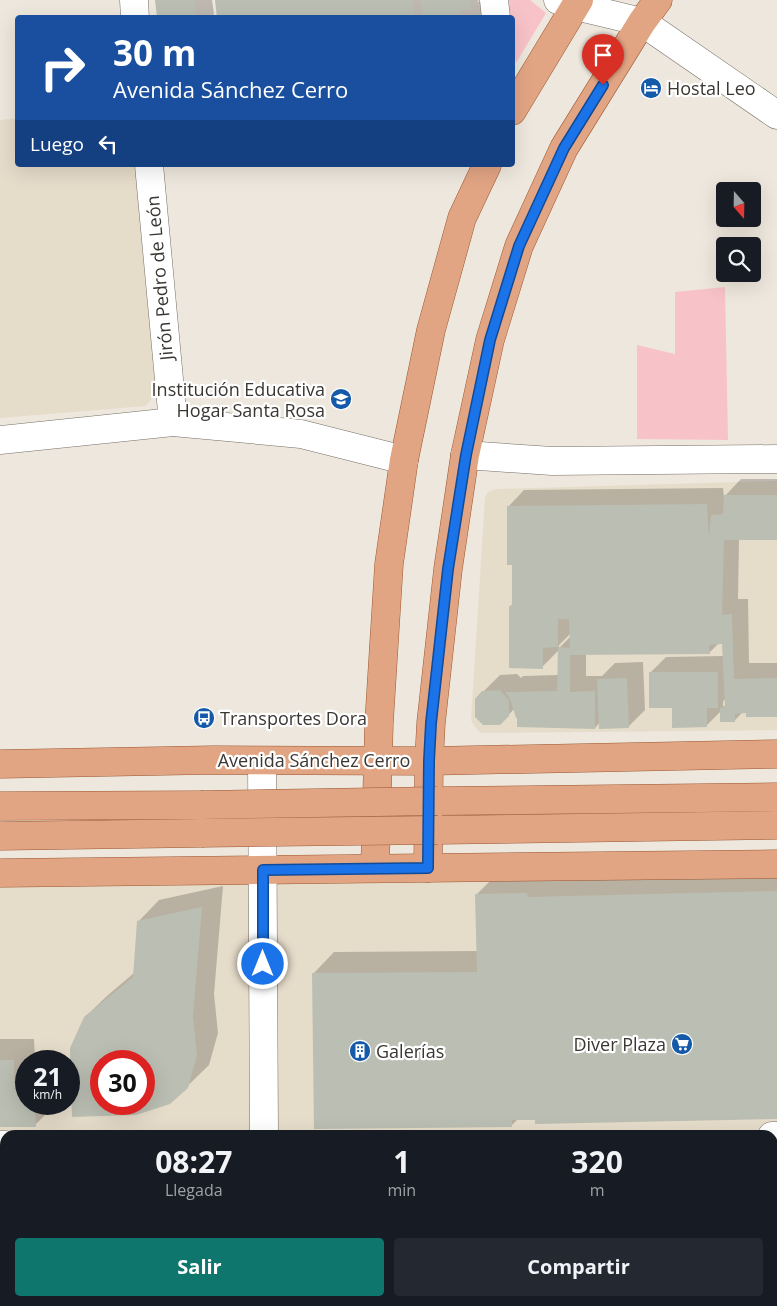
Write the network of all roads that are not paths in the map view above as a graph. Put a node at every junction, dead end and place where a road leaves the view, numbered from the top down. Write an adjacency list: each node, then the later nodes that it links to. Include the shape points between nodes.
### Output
1 (134, 0): 5 (street)
2 (494, 0): 6 (street)
3 (658, 0): 7 (main road)
4 (571, 2): 7 (street); 8 (main road)
5 (135, 15)
6 (496, 15)
7 (642, 22): 9 (street); 14 (main road, via 564,148 519,246 490,340)
8 (515, 105)
9 (777, 115)
10 (149, 167): 12 (street, Jirón Pedro de León)
11 (486, 167): 16 (main road, via 462,218 441,292)
12 (173, 422): 13 (street); 16 (street, via 301,434)
13 (0, 440)
14 (466, 455): 15 (street, via 552,460); 20 (main road, via 448,569)
15 (777, 459)
16 (404, 460): 19 (main road, via 389,564)
17 (777, 754): 20 (main road, Avenida Sánchez Cerro)
18 (262, 761): 19 (main road, Avenida Sánchez Cerro); 21 (main road, Avenida Sánchez Cerro); 29 (street)
19 (378, 761): 20 (main road, Avenida Sánchez Cerro); 27 (main road)
20 (429, 761): 28 (main road)
21 (0, 764)
22 (777, 797): 23 (main road, bridge)
23 (0, 806)
24 (777, 825): 25 (main road, bridge)
25 (0, 836)
26 (777, 864): 28 (main road)
27 (375, 868): 28 (main road); 29 (main road)
28 (428, 868)
29 (263, 870): 30 (main road); 31 (street)
30 (0, 873)
31 (264, 1130)

